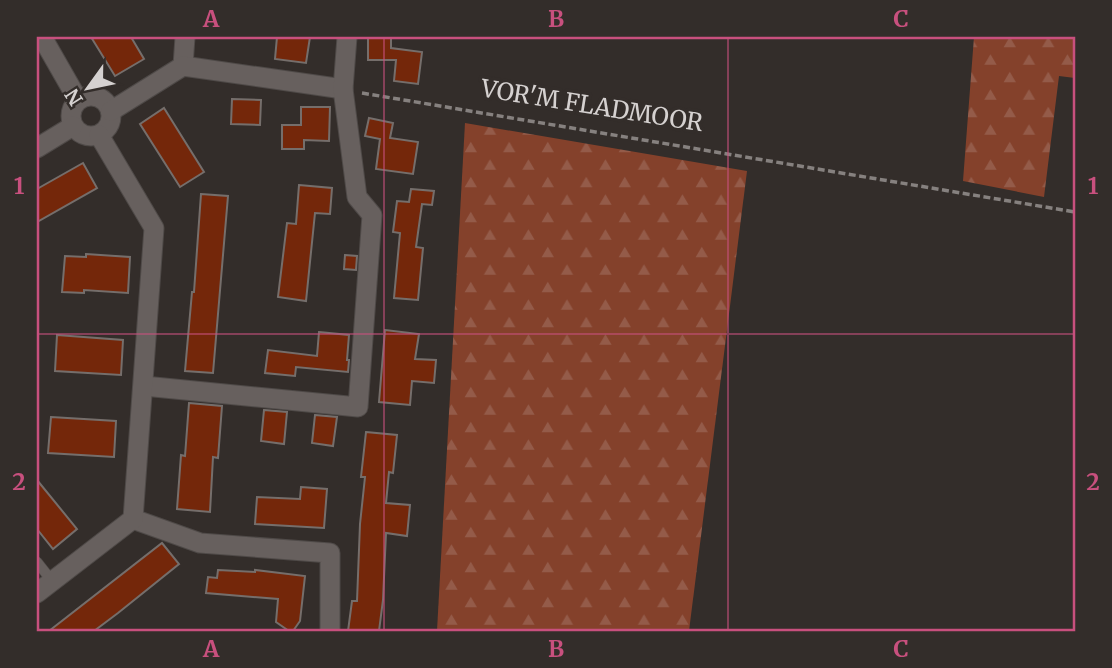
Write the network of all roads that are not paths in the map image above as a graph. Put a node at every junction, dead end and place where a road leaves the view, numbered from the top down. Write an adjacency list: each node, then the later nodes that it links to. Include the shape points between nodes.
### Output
1 (42, 37): 6 (street)
2 (185, 37): 4 (street)
3 (346, 37): 5 (street)
4 (183, 66): 5 (street); 7 (street)
5 (343, 89): 11 (street, via 357,197 372,215 358,407)
6 (78, 100): 7 (street, via 96,96); 8 (street, via 71,113)
7 (111, 111): 9 (street, via 108,129)
8 (73, 126): 9 (street, via 86,136); 10 (street)
9 (99, 135): 11 (street, via 154,228)
10 (37, 148)
11 (144, 386): 12 (street)
12 (133, 519): 14 (street); 15 (street, via 200,543 330,553)
13 (37, 562): 14 (lane)
14 (44, 587)
15 (330, 631)

